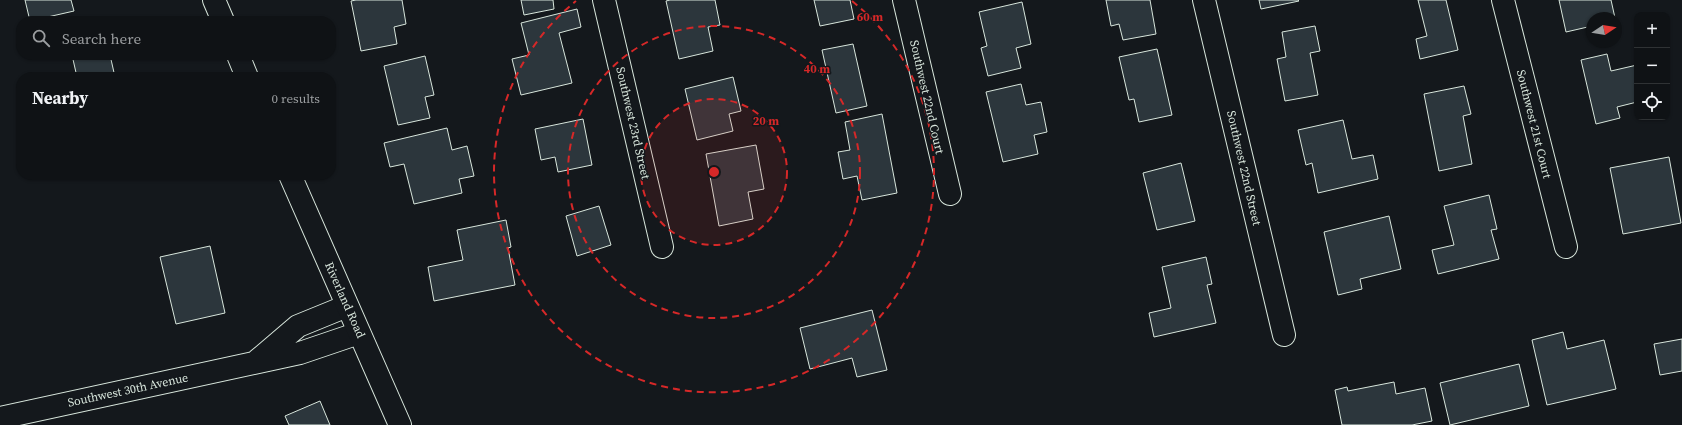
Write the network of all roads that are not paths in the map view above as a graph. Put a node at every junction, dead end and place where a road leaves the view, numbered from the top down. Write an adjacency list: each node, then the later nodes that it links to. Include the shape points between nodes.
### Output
1 (214, 0): 6 (street)
2 (604, 0): 11 (street, Southwest 23rd Street)
3 (904, 0): 10 (street, Southwest 22nd Court)
4 (1204, 0): 15 (street, Southwest 22nd Street)
5 (1503, 0): 12 (street, Southwest 21st Court)
6 (221, 16)
7 (240, 60): 8 (street)
8 (245, 72)
9 (292, 180): 13 (street, Riverland Road)
10 (950, 194)
11 (662, 247)
12 (1566, 248)
13 (347, 306): 14 (street, Riverland Road); 16 (street, Southwest 30th Avenue, via 298,326)
14 (359, 333): 16 (street, Southwest 30th Avenue, via 300,353); 18 (street, Riverland Road)
15 (1284, 335)
16 (256, 362): 17 (street, Southwest 30th Avenue)
17 (0, 418)
18 (400, 425)

